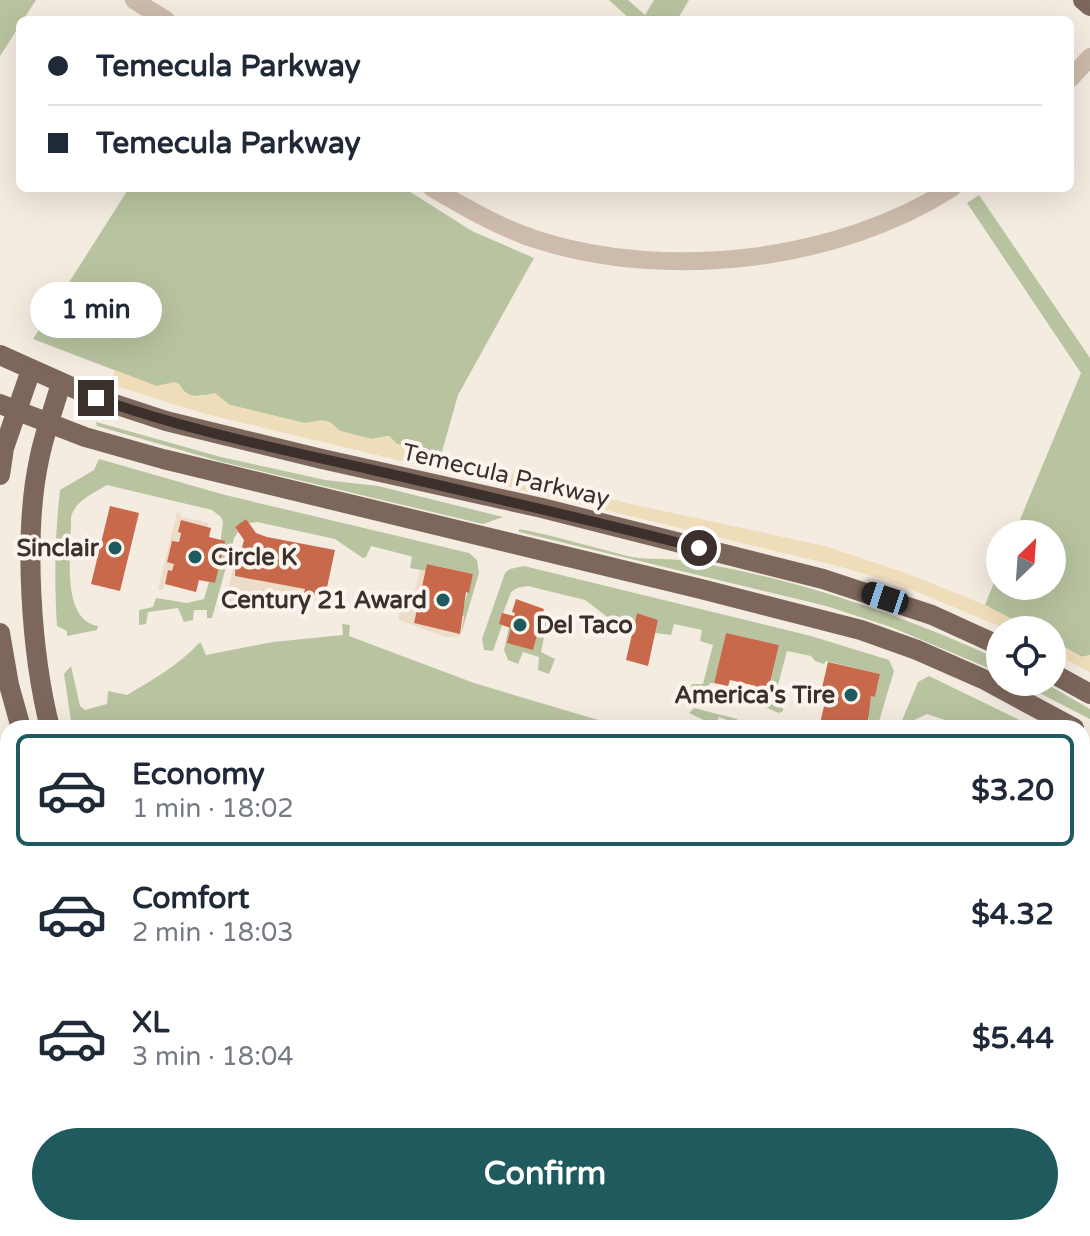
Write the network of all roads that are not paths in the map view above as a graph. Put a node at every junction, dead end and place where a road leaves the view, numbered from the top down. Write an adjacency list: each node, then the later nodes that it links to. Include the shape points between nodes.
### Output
1 (134, 0): 4 (street)
2 (1083, 0): 3 (main road)
3 (1090, 6)
4 (160, 16)
5 (1090, 57): 6 (street)
6 (1074, 75)
7 (439, 192): 8 (street, via 481,217 541,241 662,261 737,258 816,246 925,205)
8 (946, 192)
9 (0, 355): 10 (main road, Temecula Parkway)
10 (31, 370): 11 (main road, Temecula Parkway); 12 (main road)
11 (61, 383): 13 (main road); 16 (main road, Temecula Parkway, via 236,439 823,579 932,615)
12 (8, 408): 13 (main road); 14 (main road)
13 (49, 425): 20 (main road, via 38,460 32,540 39,685); 21 (main road, via 163,459 861,630 983,679)
14 (0, 475)
15 (0, 633): 19 (main road)
16 (986, 640)
17 (1066, 681): 18 (main road)
18 (1090, 694)
19 (19, 720)
20 (48, 720)
21 (1059, 720)

